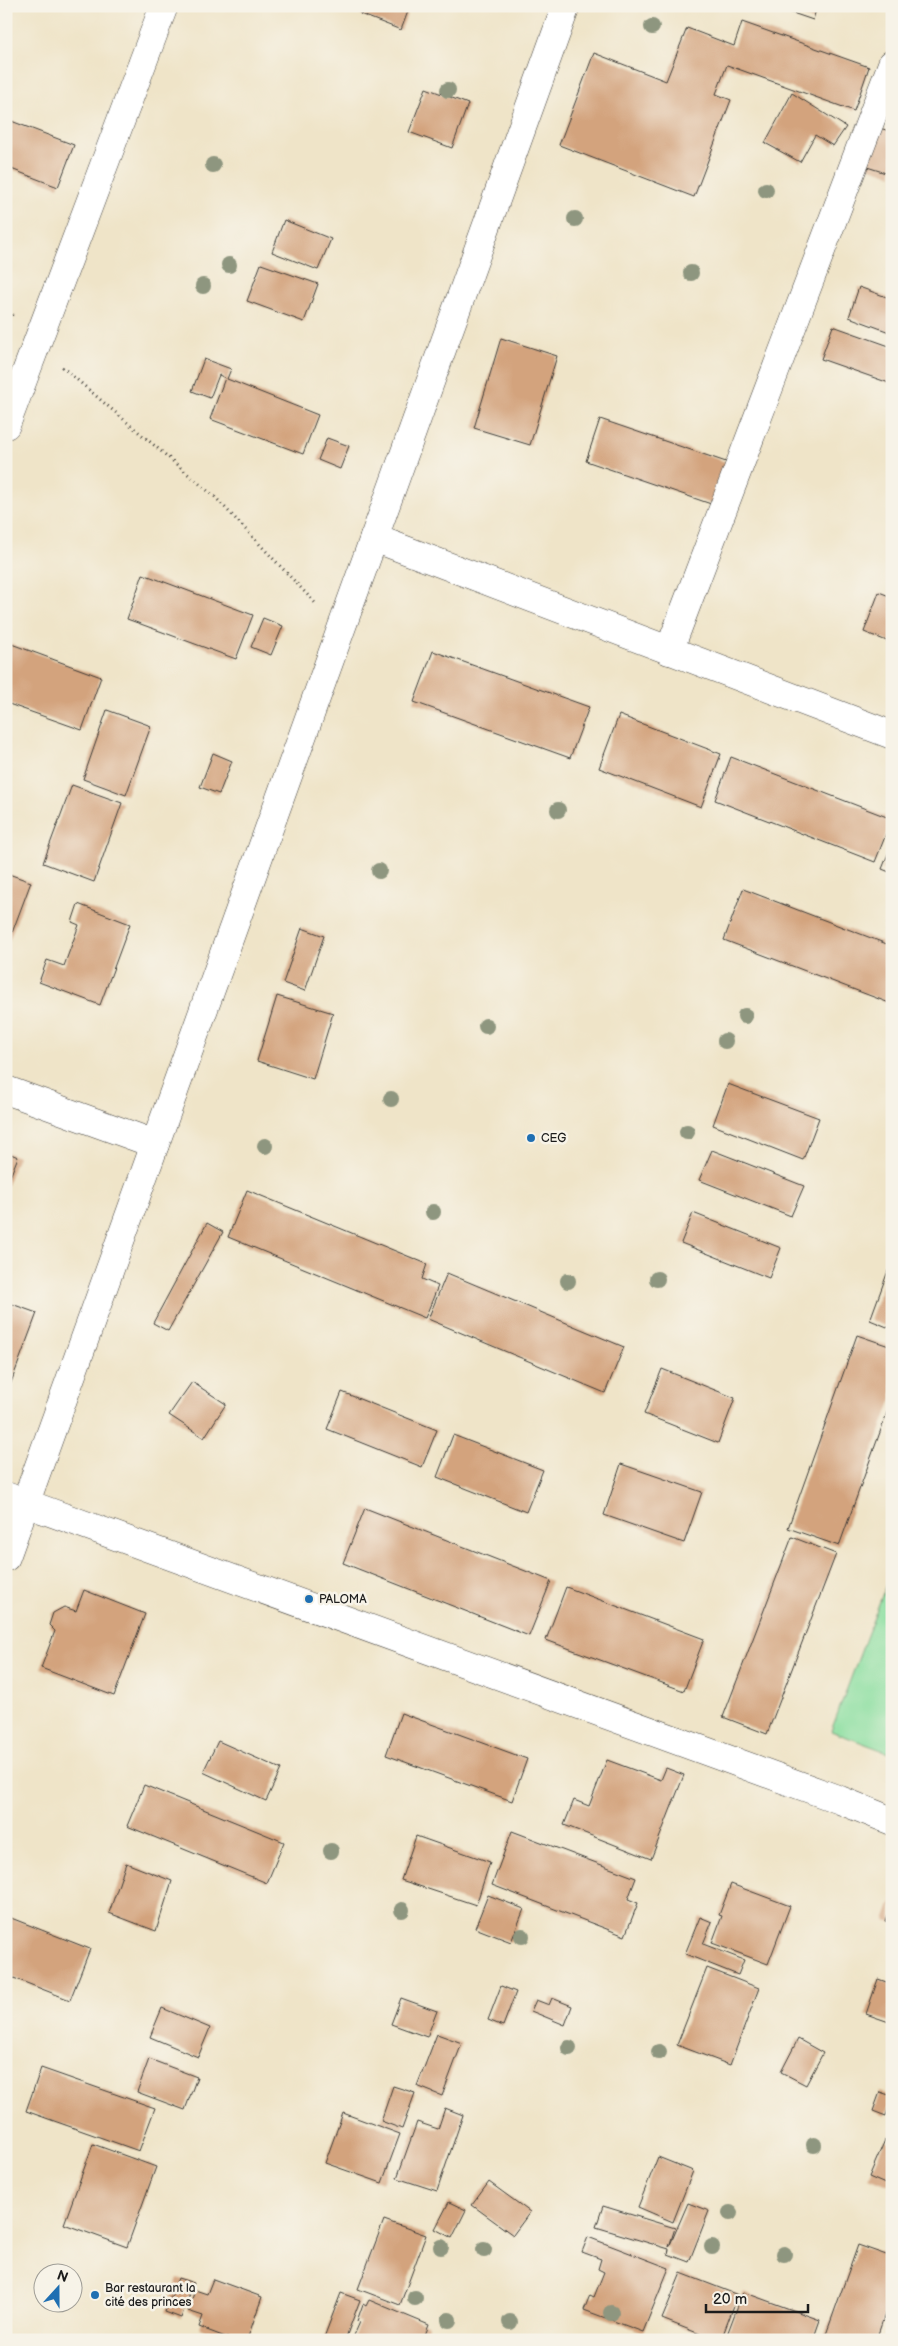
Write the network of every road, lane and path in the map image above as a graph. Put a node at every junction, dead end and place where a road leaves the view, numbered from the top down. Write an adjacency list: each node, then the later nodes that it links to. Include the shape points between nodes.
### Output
1 (164, 6): 5 (street)
2 (566, 6): 7 (street)
3 (892, 64): 9 (street)
4 (6, 306): 5 (path)
5 (36, 345): 6 (street); 8 (path, via 214,497)
6 (6, 425)
7 (374, 538): 8 (street); 9 (street)
8 (340, 630): 12 (street)
9 (669, 651): 10 (street)
10 (892, 735)
11 (6, 1090): 12 (street)
12 (155, 1144): 13 (street)
13 (16, 1500): 14 (street); 15 (street)
14 (6, 1557)
15 (892, 1821)

